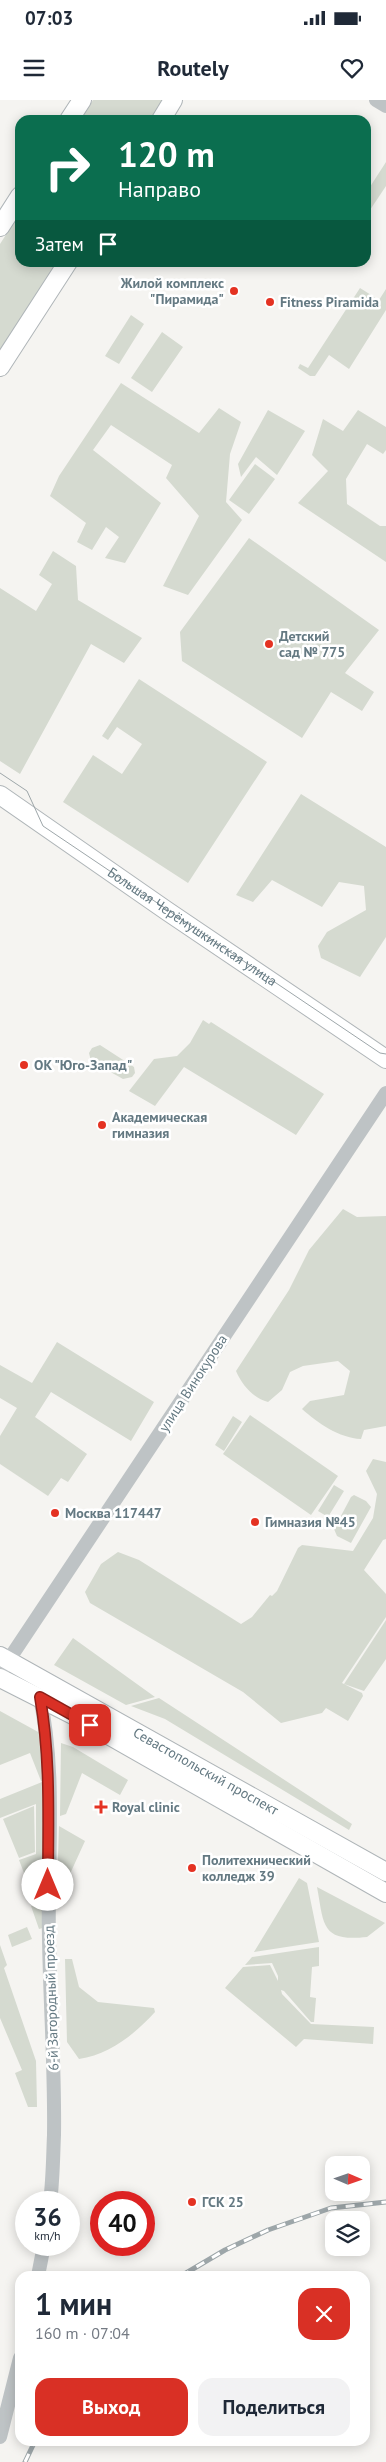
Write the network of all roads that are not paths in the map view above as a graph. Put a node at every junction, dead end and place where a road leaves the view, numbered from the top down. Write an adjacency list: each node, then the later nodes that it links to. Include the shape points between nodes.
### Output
1 (82, 100): 5 (main road)
2 (174, 100): 6 (main road)
3 (376, 100): 4 (street)
4 (386, 106)
5 (72, 115)
6 (164, 115)
7 (15, 204): 8 (main road)
8 (0, 227)
9 (65, 267): 10 (main road)
10 (0, 367)
11 (0, 795): 12 (main road, Большая Черёмушкинская улица)
12 (386, 1059)
13 (386, 1092): 14 (street, улица Винокурова)
14 (3, 1663): 15 (main road, Севастопольский проспект)
15 (36, 1675): 17 (street, 6-й Загородный проезд); 18 (main road, Севастопольский проспект)
16 (0, 1678): 17 (main road, Севастопольский проспект)
17 (40, 1697): 19 (main road, Севастопольский проспект); 20 (street, 6-й Загородный проезд, via 47,1733 49,1774 48,1938 54,2112)
18 (386, 1872)
19 (386, 1893)
20 (52, 2191)
21 (42, 2256): 22 (street)
22 (39, 2271)
23 (15, 2378): 24 (street)
24 (0, 2437)

